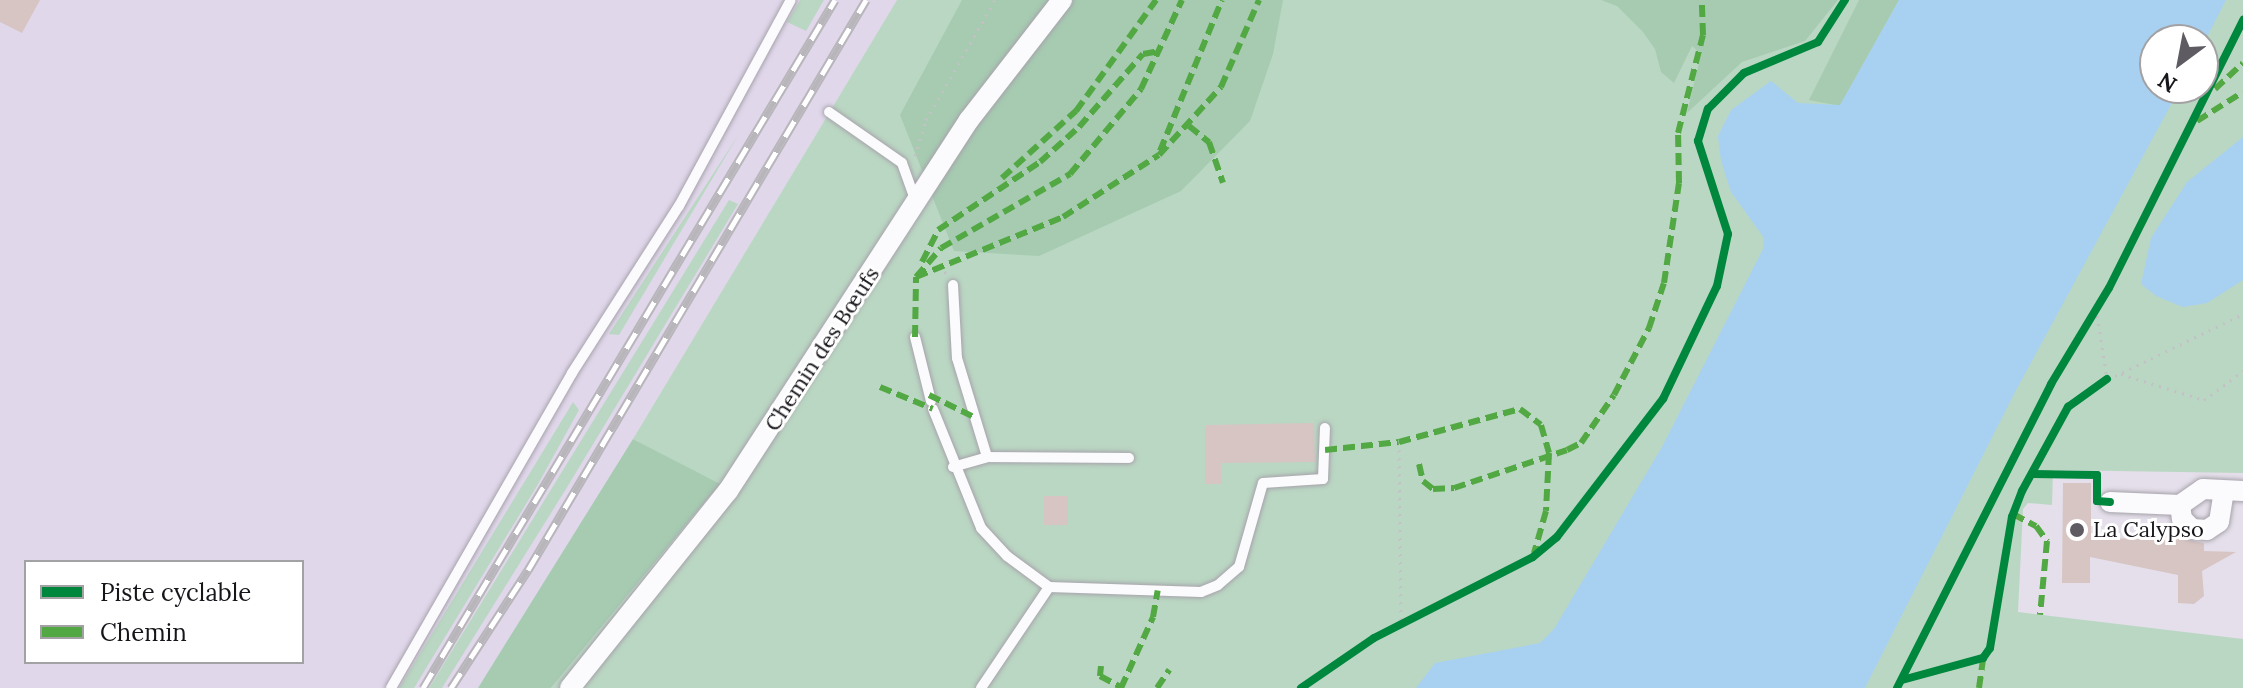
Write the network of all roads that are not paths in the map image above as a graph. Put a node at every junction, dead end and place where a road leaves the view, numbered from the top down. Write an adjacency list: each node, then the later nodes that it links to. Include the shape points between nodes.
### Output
1 (791, 0): 15 (lane, via 679,206 572,373)
2 (1062, 0): 4 (street, Chemin des Bœufs, via 983,101)
3 (829, 112): 4 (lane, via 902,163)
4 (921, 197): 16 (street, Chemin des Bœufs, via 728,491)
5 (953, 285): 8 (lane, via 957,358)
6 (915, 337): 10 (lane)
7 (1325, 428): 14 (lane, via 1323,479 1263,483 1239,567 1218,585 1201,592)
8 (987, 457): 9 (lane); 10 (lane)
9 (1129, 458)
10 (953, 467): 14 (lane, via 981,528)
11 (2233, 491): 13 (street, via 2203,489); 13 (street, via 2219,522 2207,530 2192,529 2182,519)
12 (2110, 502): 13 (street)
13 (2180, 505)
14 (1049, 587): 17 (lane)
15 (391, 688)
16 (570, 688)
17 (981, 688)

